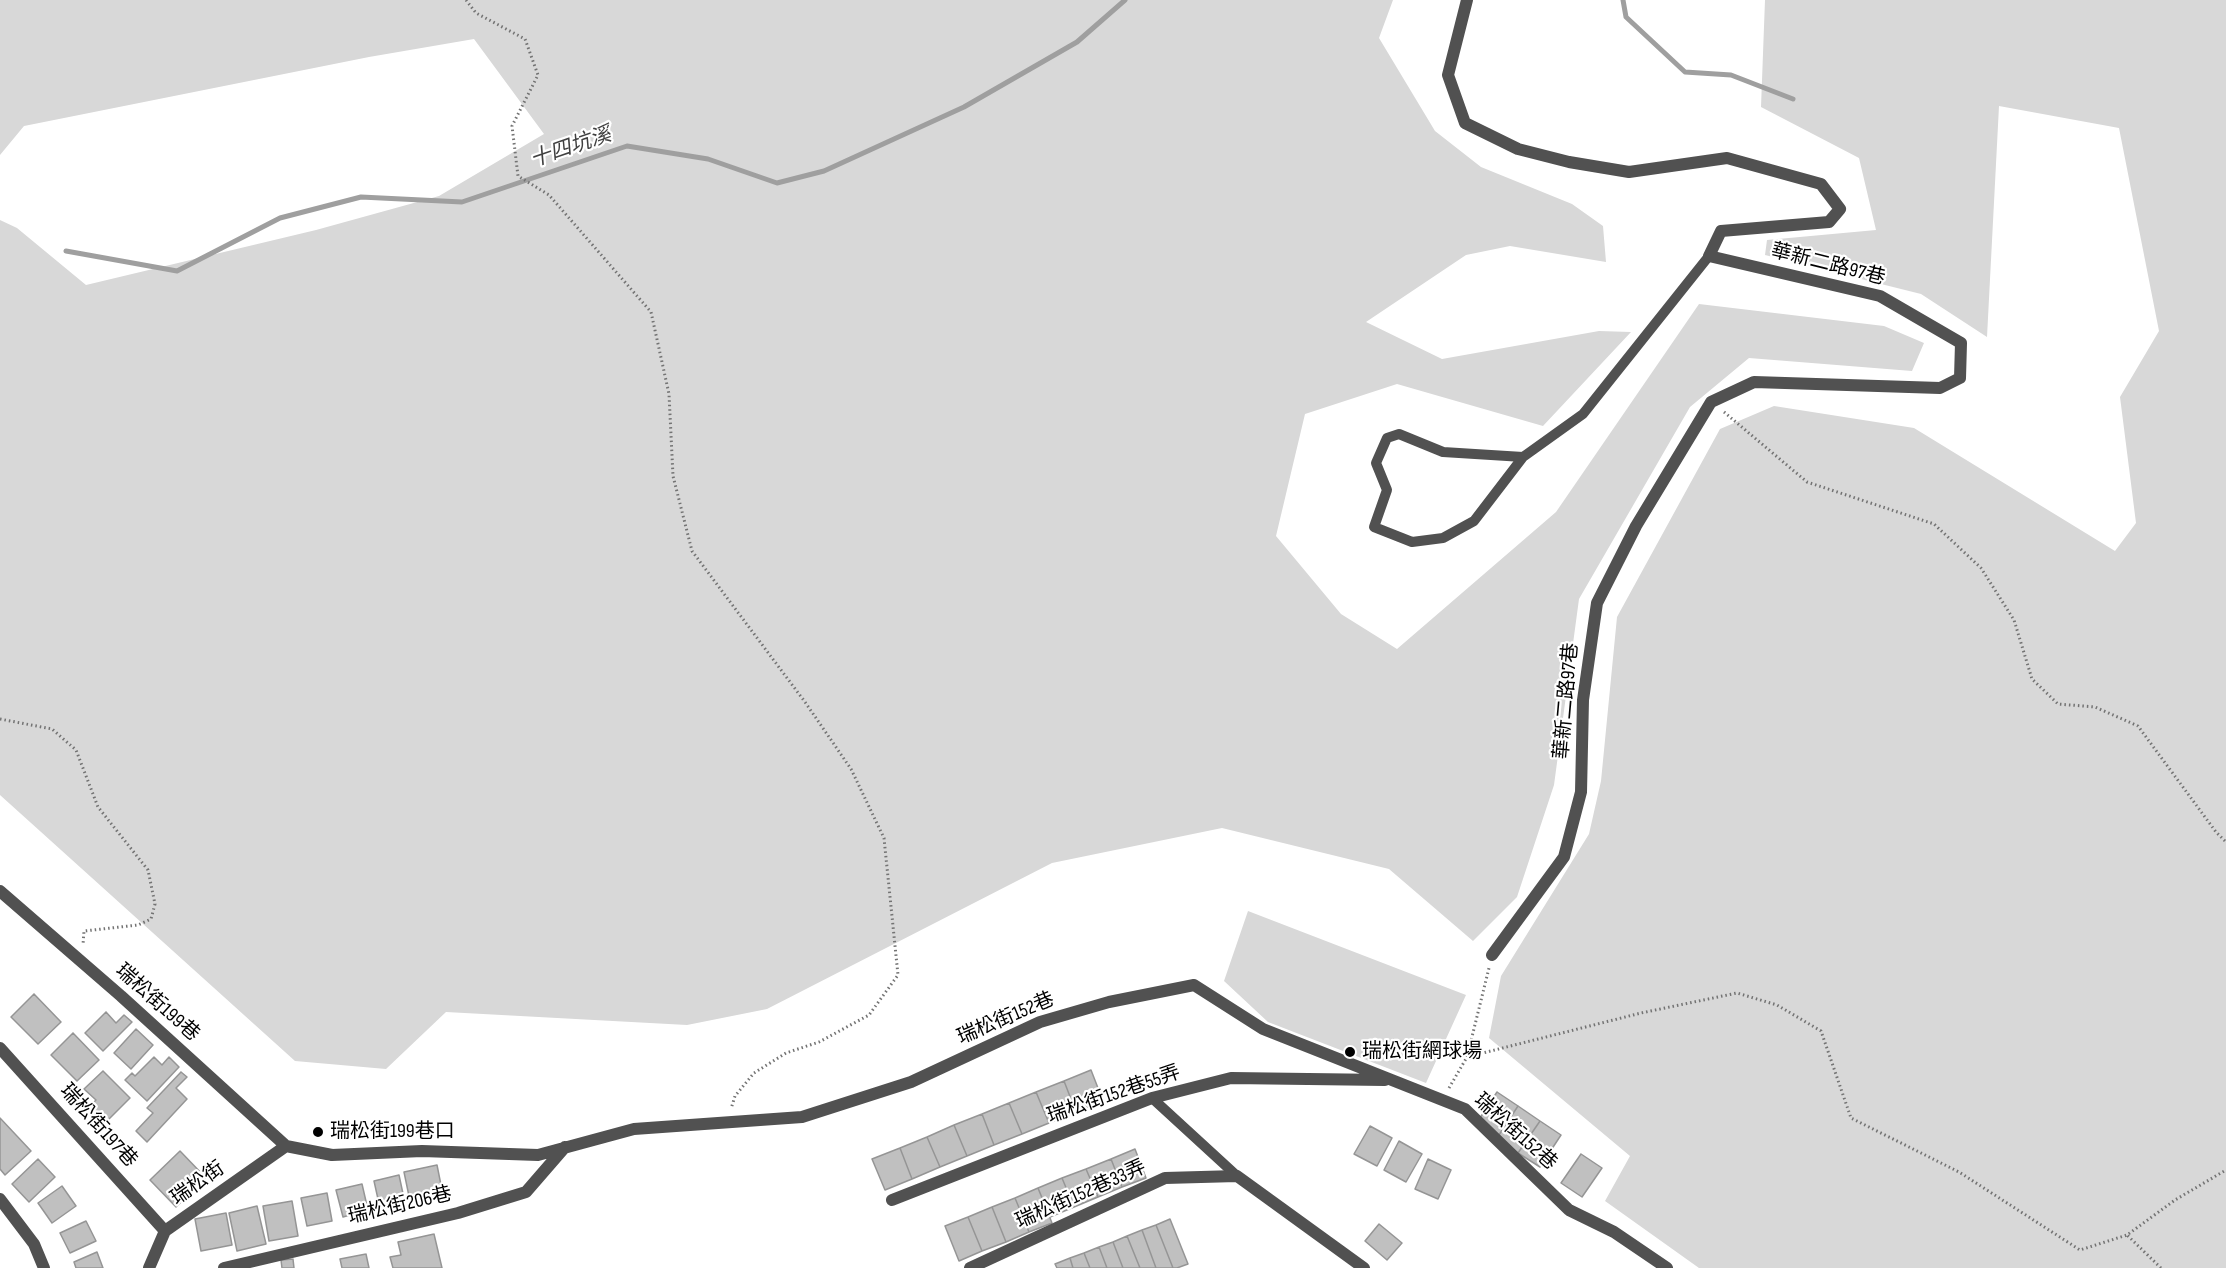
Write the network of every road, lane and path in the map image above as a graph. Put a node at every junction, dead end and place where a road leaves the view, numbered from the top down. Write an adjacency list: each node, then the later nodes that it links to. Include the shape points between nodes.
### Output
1 (466, 0): 16 (path, via 476,13 525,39 538,75 512,126 518,176 549,195 651,312 669,394 673,476 692,551 851,769 884,838 898,975 870,1015 819,1042 786,1053 753,1073 735,1096)
2 (1467, 0): 3 (street, 華新二路97巷, via 1448,75 1465,123 1518,149 1629,172 1726,158 1821,184 1840,209 1829,222 1721,231)
3 (1709, 256): 4 (street, 華新二路97巷, via 1881,296 1961,343 1960,378 1940,388 1754,382); 5 (lane, via 1583,414)
4 (1712, 402): 7 (path, via 1807,482 1934,524 1981,568 2014,620 2032,678 2058,704 2095,707 2138,726); 9 (street, 華新二路97巷, via 1636,526 1597,603 1583,700 1581,792 1564,857)
5 (1523, 457): 5 (lane, via 1474,521 1443,538 1412,542 1374,527 1388,490 1376,463 1387,438 1399,434 1443,452)
6 (0, 719): 10 (path, via 52,729 76,750 98,807 148,870 155,904 151,919 138,925 84,931)
7 (2226, 842)
8 (0, 891): 10 (street, 瑞松街199巷)
9 (1492, 955): 12 (path)
10 (81, 962): 17 (street, 瑞松街199巷)
11 (0, 1048): 23 (street, 瑞松街197巷)
12 (1467, 1057): 15 (path); 24 (path, via 1737,993 1777,1005 1821,1031 1851,1118 1959,1172 2080,1250)
13 (1395, 1080): 14 (street, 瑞松街152巷55弄, via 1231,1078); 15 (street, 瑞松街152巷); 16 (street, 瑞松街152巷, via 1263,1029 1194,985 1109,1002 1040,1022 910,1082 802,1117)
14 (1152, 1098): 20 (lane); 22 (street, 瑞松街152巷55弄)
15 (1442, 1100): 30 (street, 瑞松街152巷, via 1465,1109 1569,1210 1614,1232)
16 (727, 1122): 18 (street, 瑞松街152巷, via 634,1129)
17 (286, 1146): 18 (street, 瑞松街152巷, via 332,1155 422,1151 538,1155); 23 (street, 瑞松街)
18 (565, 1146): 27 (street, 瑞松街206巷, via 526,1192 458,1213)
19 (2226, 1170): 24 (path)
20 (1237, 1176): 28 (street, 瑞松街152巷33弄, via 1165,1178); 29 (street)
21 (0, 1199): 25 (street, via 34,1244)
22 (892, 1200)
23 (165, 1231): 26 (street, 瑞松街)
24 (2127, 1235): 31 (path)
25 (44, 1268)
26 (148, 1268)
27 (224, 1268)
28 (970, 1268)
29 (1364, 1268)
30 (1667, 1268)
31 (2161, 1268)

